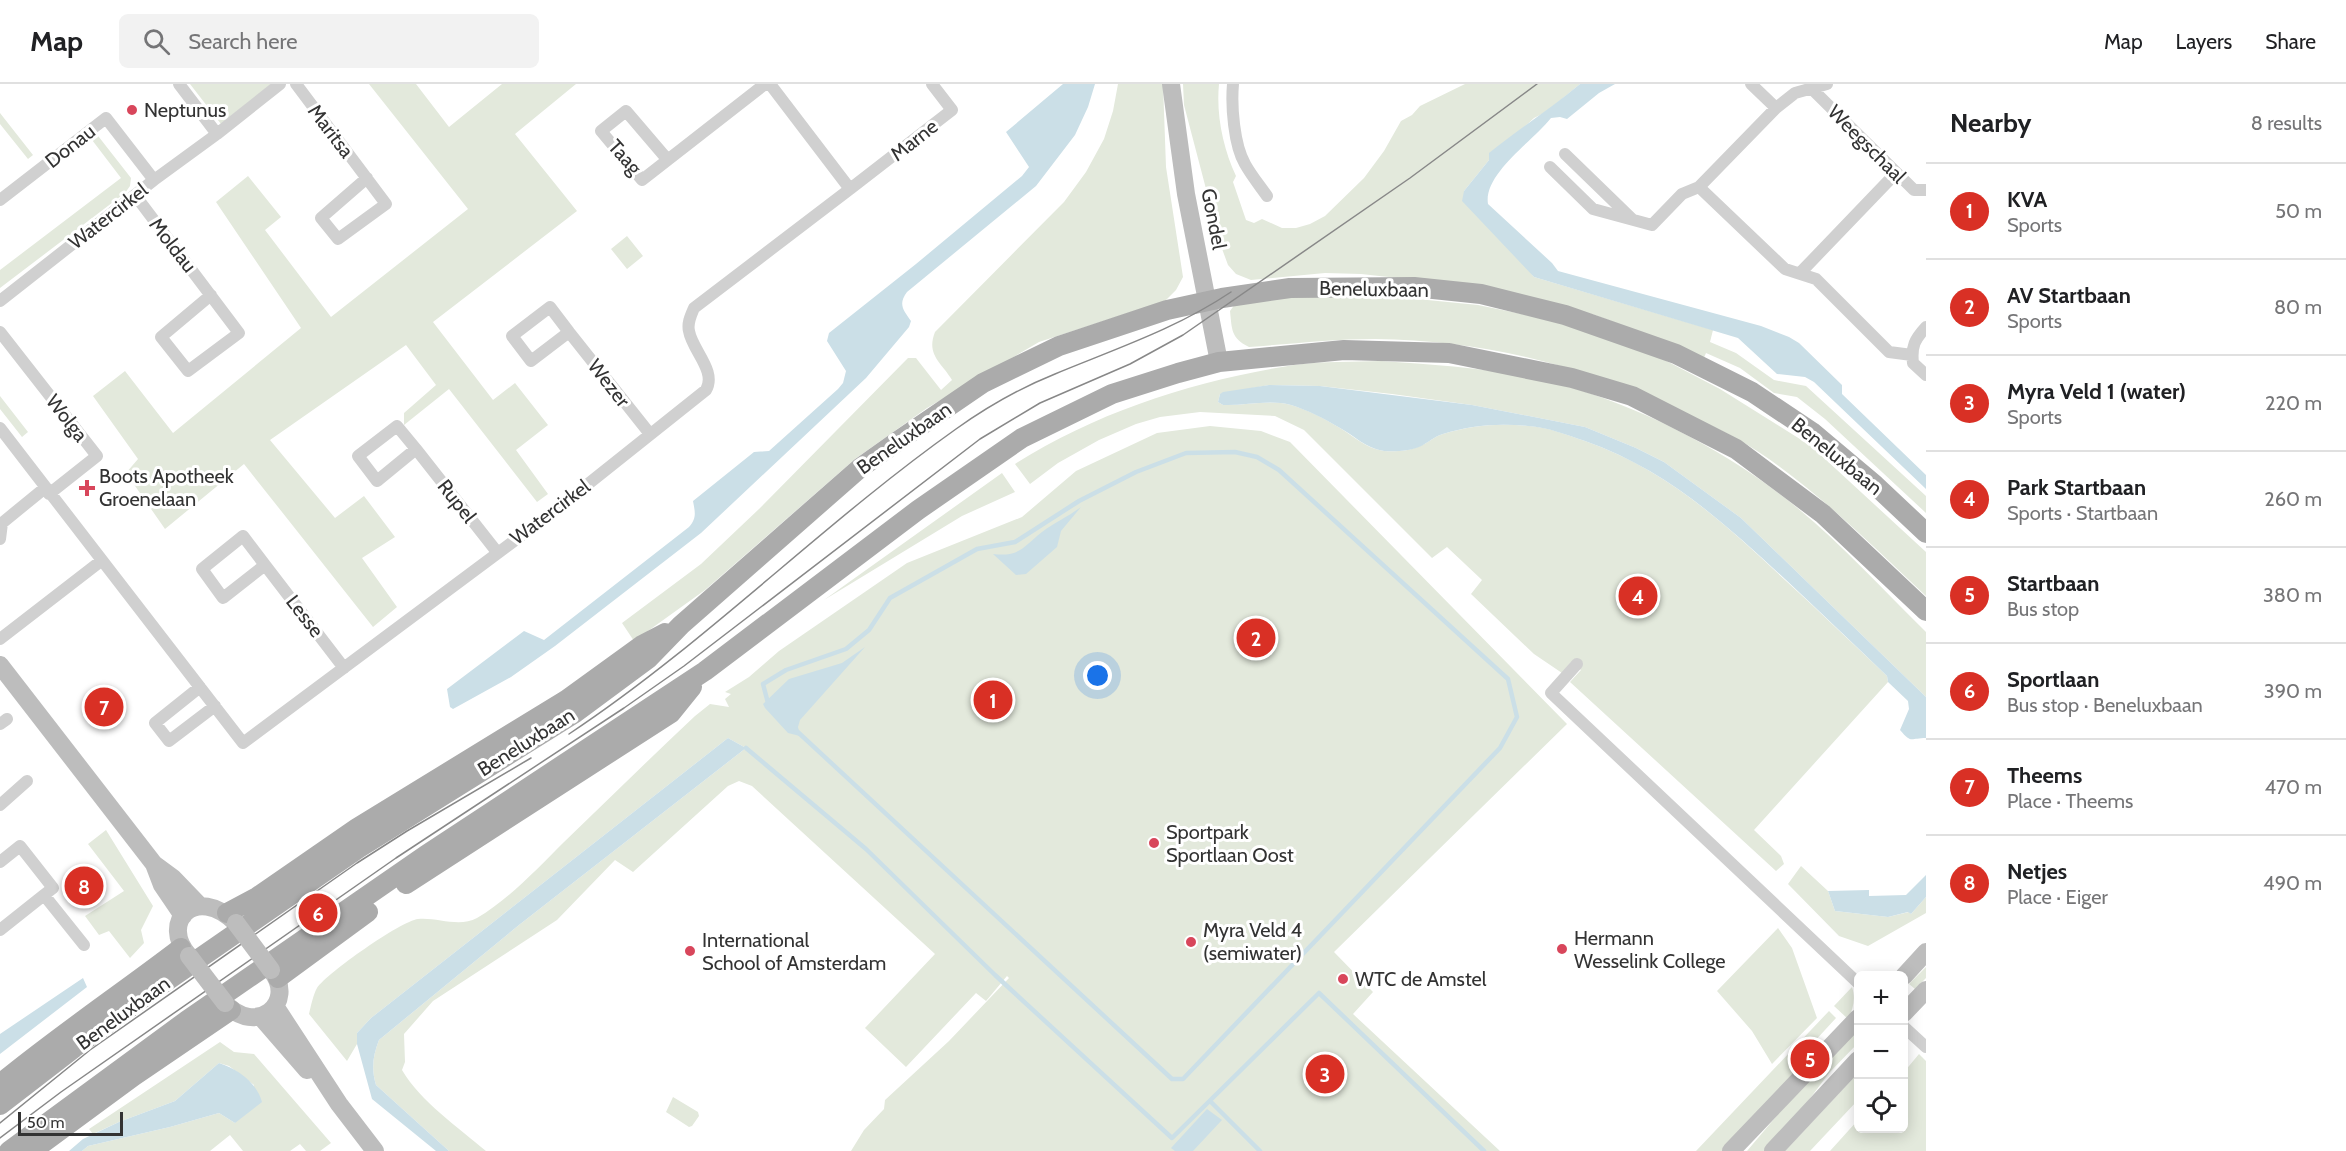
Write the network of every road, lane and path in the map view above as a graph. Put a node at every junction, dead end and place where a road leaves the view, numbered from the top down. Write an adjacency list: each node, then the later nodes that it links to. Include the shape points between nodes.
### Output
1 (179, 84): 12 (street)
2 (280, 84): 12 (street, Watercirkel)
3 (296, 84): 17 (street, Maritsa)
4 (768, 84): 14 (street, Taag); 20 (street)
5 (932, 84): 20 (street, Marne, via 952,110)
6 (1171, 84): 29 (street, Gondel)
7 (1233, 84): 23 (street, via 1235,128 1244,163)
8 (1750, 84): 11 (street)
9 (1827, 84): 10 (street)
10 (1812, 88): 11 (street, via 1795,93); 16 (street, Weegschaal)
11 (1776, 108): 19 (street)
12 (217, 134): 18 (street, Watercirkel)
13 (1565, 154): 25 (street)
14 (667, 159): 14 (street, Taag, via 642,180 601,131 626,111)
15 (1550, 168): 25 (street, via 1593,209)
16 (1896, 173): 21 (street, Weegschaal, via 1914,190); 26 (street)
17 (367, 178): 17 (street, Maritsa, via 386,204 338,239 321,218)
18 (154, 180): 22 (street, Watercirkel); 24 (street, Donau, via 106,118)
19 (1698, 187): 25 (street, via 1682,195 1652,225); 26 (street, via 1785,269)
20 (850, 189): 37 (street, Watercirkel, via 694,308 689,332 710,384)
21 (1926, 190)
22 (135, 195): 27 (street, Moldau); 28 (street, Watercirkel)
23 (1267, 196)
24 (0, 200)
25 (1635, 222)
26 (1800, 273): 33 (street, via 1816,279 1889,352)
27 (212, 295): 27 (street, Moldau, via 239,333 188,371 161,337)
28 (0, 301)
29 (1206, 302): 34 (street, Gondel); 40 (main road, Beneluxbaan, via 1290,288 1413,287 1481,294 1565,315 1676,354 1752,392 1812,432); 46 (main road, Beneluxbaan, via 1167,310 1059,346 983,383 860,468)
30 (1926, 327): 33 (street, via 1914,340)
31 (0, 332): 39 (street, Wolga, via 97,456)
32 (569, 332): 32 (street, Wezer, via 550,307 512,336 531,361); 37 (street, Wezer)
33 (1912, 355): 35 (street, via 1913,363)
34 (1219, 362): 45 (main road, Beneluxbaan, via 1344,350 1449,353 1572,378 1632,396 1736,449 1823,514); 51 (main road, Beneluxbaan, via 1112,394 1022,438 918,510)
35 (1926, 375)
36 (0, 428): 39 (street, Watercirkel)
37 (650, 434): 42 (street, Watercirkel)
38 (416, 449): 38 (street, Rupel, via 398,426 358,456 377,481); 42 (street, Rupel)
39 (47, 491): 41 (street, via 2,523); 43 (street, Watercirkel)
40 (1926, 533)
41 (0, 539)
42 (498, 552): 50 (street, Watercirkel)
43 (101, 561): 47 (street); 52 (street, Watercirkel)
44 (265, 565): 44 (street, Lesse, via 243,536 202,569 223,598); 50 (street, Lesse)
45 (1926, 611)
46 (681, 625): 61 (main road, via 642,645 566,700 357,828); 78 (main road, Beneluxbaan, via 648,659 575,713 358,848 158,987)
47 (0, 639)
48 (1577, 664): 68 (street, via 1551,693)
49 (0, 665): 57 (street)
50 (344, 668): 53 (street, Watercirkel, via 243,743)
51 (705, 671): 67 (main road, via 671,713); 79 (main road, Beneluxbaan, via 426,855 186,1021)
52 (200, 687): 53 (street, Watercirkel); 53 (street, via 154,723 169,741)
53 (214, 706)
54 (27, 781): 55 (street)
55 (0, 805)
56 (0, 862): 58 (street, via 20,846 53,888)
57 (154, 864): 59 (street); 60 (street, via 162,885)
58 (44, 895): 62 (street); 63 (street)
59 (199, 905): 60 (street); 61 (street, via 210,905)
60 (183, 916): 64 (street, via 178,928)
61 (231, 918): 67 (street, bridge)
62 (1, 927)
63 (84, 945)
64 (185, 952): 70 (street, bridge); 77 (main road, via 42,1049)
65 (1926, 952): 66 (street)
66 (1908, 972)
67 (274, 974): 72 (street, via 280,993)
68 (1854, 979)
69 (1926, 990): 71 (street)
70 (228, 1006): 72 (street, via 246,1017); 80 (main road)
71 (1908, 1009)
72 (267, 1011): 81 (street, via 274,1035 339,1104)
73 (1854, 1022): 82 (street)
74 (1908, 1031): 75 (street)
75 (1926, 1047)
76 (1854, 1064): 83 (street)
77 (0, 1084)
78 (0, 1105)
79 (9, 1151)
80 (32, 1151)
81 (375, 1151)
82 (1731, 1151)
83 (1773, 1151)

